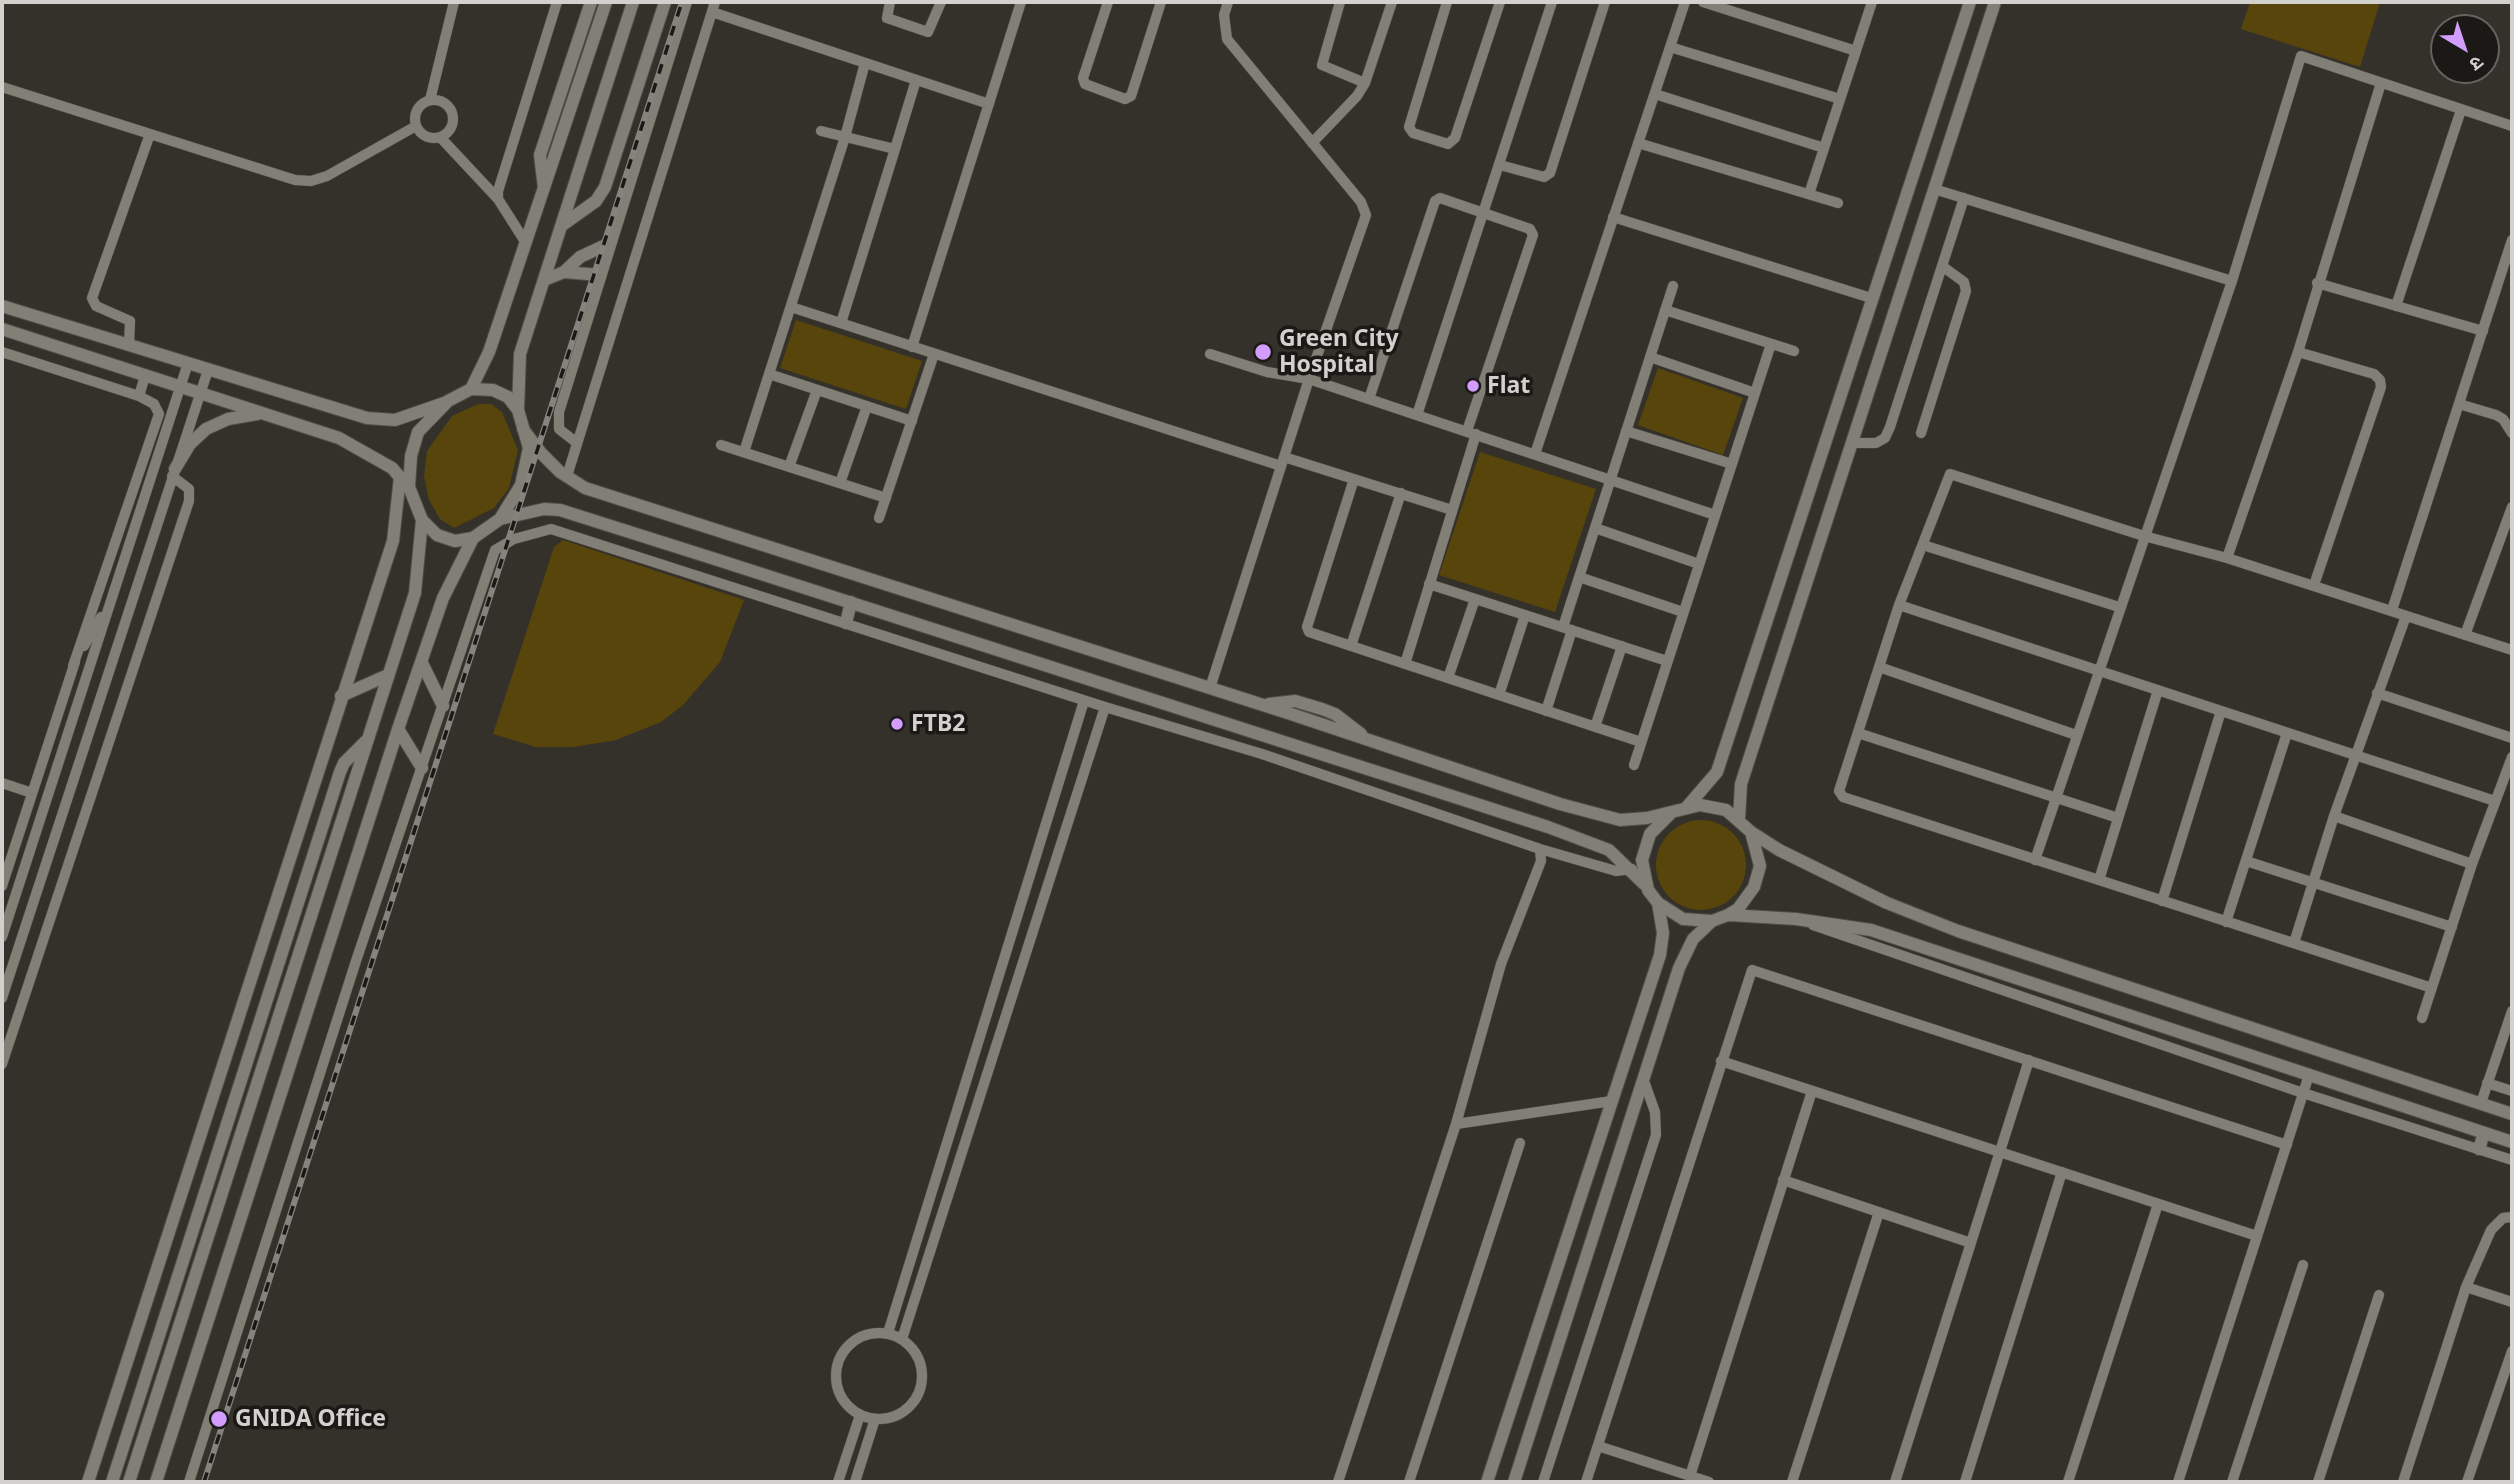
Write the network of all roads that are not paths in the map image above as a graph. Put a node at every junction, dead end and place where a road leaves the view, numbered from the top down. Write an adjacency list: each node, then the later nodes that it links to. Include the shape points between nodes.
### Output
1 (454, 2): 35 (street)
2 (557, 2): 53 (street)
3 (591, 2): 49 (street, via 540,155)
4 (606, 2): 49 (street)
5 (633, 2): 57 (street)
6 (665, 2): 57 (street, via 606,187 596,201)
7 (687, 2): 60 (street)
8 (890, 2): 9 (street, via 887,18 925,32 932,27)
9 (941, 2)
10 (1021, 2): 36 (street)
11 (1108, 2): 12 (street, via 1083,81 1125,99 1131,96)
12 (1161, 2)
13 (1228, 2): 44 (street, via 1224,15 1227,39)
14 (1340, 2): 30 (street, via 1321,65)
15 (1392, 2): 30 (street)
16 (1447, 2): 17 (street, via 1409,127 1413,133 1448,144 1455,138)
17 (1500, 2)
18 (1552, 2): 48 (street)
19 (1605, 2): 48 (street, via 1550,173 1544,177)
20 (1685, 2): 26 (street)
21 (1703, 2): 27 (street)
22 (1872, 2): 27 (street)
23 (1970, 2): 68 (street)
24 (1995, 2): 50 (street)
25 (713, 7): 28 (street); 109 (street)
26 (1670, 47): 33 (street); 34 (street)
27 (1856, 51): 34 (street)
28 (865, 63): 29 (street); 43 (street)
29 (916, 80): 36 (street); 47 (street)
30 (1365, 83): 44 (street)
31 (2381, 83): 37 (street); 65 (street, via 2301,56); 66 (street)
32 (2, 87): 41 (street)
33 (1654, 94): 45 (street); 46 (street)
34 (1840, 99): 46 (street)
35 (430, 100): 38 (street, via 419,107); 42 (street, via 443,102 452,111 453,124)
36 (989, 104): 78 (street)
37 (2461, 110): 39 (street); 70 (street)
38 (416, 126): 41 (street, via 311,181 295,180); 42 (street, via 428,138)
39 (2512, 126)
40 (821, 131): 43 (street)
41 (150, 134): 77 (street, via 92,298 96,306 130,321)
42 (440, 137): 53 (street)
43 (845, 137): 47 (street); 71 (street)
44 (1312, 143): 89 (street, via 1361,202 1366,215)
45 (1638, 143): 51 (street); 56 (street)
46 (1824, 148): 51 (street)
47 (895, 149): 73 (street)
48 (1500, 165): 55 (street)
49 (544, 188): 59 (street)
50 (1934, 189): 52 (street); 110 (street)
51 (1809, 194): 54 (street)
52 (1964, 198): 61 (street); 65 (street)
53 (498, 199): 59 (street)
54 (1838, 203)
55 (1484, 214): 96 (street, via 1440,198 1436,201); 102 (street); 106 (street, via 1533,234)
56 (1613, 218): 68 (street); 113 (street)
57 (561, 226): 64 (street)
58 (2512, 240): 75 (street)
59 (526, 243): 91 (street, via 489,352)
60 (610, 243): 62 (street, via 580,257); 63 (street)
61 (1942, 267): 107 (street, via 1964,282 1966,291); 110 (street, via 1885,438 1876,443)
62 (564, 272): 63 (street); 64 (street)
63 (600, 275): 109 (street, via 559,412 559,429)
64 (544, 280): 100 (street, via 520,354)
65 (2232, 281): 133 (street)
66 (2317, 283): 70 (street); 81 (street)
67 (1673, 286): 72 (street)
68 (1871, 298): 190 (street, via 1717,772)
69 (2, 306): 77 (street)
70 (2396, 306): 75 (street)
71 (791, 307): 73 (street); 87 (street)
72 (1665, 310): 76 (street); 84 (street)
73 (841, 323): 78 (street)
74 (2, 329): 88 (street)
75 (2483, 331): 98 (street)
76 (1771, 344): 79 (street); 94 (street)
77 (129, 345): 85 (street)
78 (912, 346): 82 (street)
79 (1794, 351)
80 (2, 352): 95 (street)
81 (2298, 352): 136 (street); 140 (street, via 2381,380 2379,398)
82 (934, 354): 103 (street); 114 (street)
83 (1210, 354): 89 (street)
84 (1650, 357): 94 (street); 105 (street)
85 (188, 363): 86 (street); 90 (street)
86 (208, 370): 93 (street); 97 (street, via 367,418 395,420)
87 (769, 374): 92 (street); 112 (street)
88 (145, 376): 90 (street); 95 (street)
89 (1309, 379): 96 (street); 114 (street)
90 (180, 387): 93 (street); 142 (street)
91 (471, 389): 97 (street); 100 (street, via 493,390 508,397)
92 (817, 390): 99 (street); 116 (street)
93 (200, 393): 101 (street); 117 (street)
94 (1755, 393): 115 (street)
95 (139, 396): 159 (street, via 158,409 159,421)
96 (1369, 399): 102 (street)
97 (448, 401): 123 (street, via 418,432)
98 (2459, 404): 108 (street, via 2496,415); 146 (street)
99 (867, 406): 103 (street); 122 (street)
100 (518, 410): 104 (street)
101 (261, 413): 117 (street, via 206,429 190,444); 119 (street, via 360,447)
102 (1417, 415): 106 (street)
103 (912, 421): 125 (street)
104 (523, 429): 118 (street); 130 (street, via 528,448 521,485)
105 (1626, 431): 115 (street); 121 (street)
106 (1471, 433): 113 (street); 127 (street)
107 (1922, 433)
108 (2512, 433)
109 (577, 443): 118 (street)
110 (1852, 443): 193 (street, via 1741,784)
111 (721, 444): 112 (street)
112 (744, 452): 116 (street)
113 (1535, 454): 121 (street)
114 (1282, 461): 120 (street); 164 (street)
115 (1732, 464): 128 (street)
116 (789, 467): 122 (street)
117 (174, 473): 214 (street); 219 (street, via 188,489 189,501)
118 (567, 476): 164 (street, via 585,488 726,535)
119 (400, 477): 123 (street); 168 (street, via 393,541)
120 (1354, 479): 124 (street); 153 (street, via 1307,630)
121 (1610, 480): 128 (street); 132 (street)
122 (840, 483): 125 (street)
123 (409, 487): 131 (street)
124 (1401, 494): 127 (street); 153 (street)
125 (886, 498): 129 (street)
126 (2512, 507): 152 (street)
127 (1452, 510): 139 (street)
128 (1715, 515): 137 (street)
129 (879, 518)
130 (500, 519): 134 (street); 143 (street, via 544,509 567,512)
131 (422, 520): 134 (street, via 437,535 455,541); 162 (street, via 419,577)
132 (1595, 528): 137 (street); 138 (street)
133 (2144, 536): 135 (street, via 1950,474); 136 (street); 145 (street)
134 (473, 538): 157 (street, via 443,598)
135 (1923, 545): 144 (street); 145 (street)
136 (2227, 558): 140 (street)
137 (1699, 564): 147 (street)
138 (1579, 577): 147 (street); 151 (street)
139 (1429, 584): 141 (street); 158 (street)
140 (2314, 585): 146 (street)
141 (1475, 599): 148 (street); 163 (street)
142 (111, 601): 159 (street); 211 (street)
143 (851, 602): 150 (street); 199 (street, via 1548,827 1609,850)
144 (1899, 605): 160 (street); 161 (street)
145 (2119, 607): 161 (street)
146 (2392, 611): 149 (street)
147 (1683, 612): 156 (street)
148 (1525, 615): 151 (street); 167 (street)
149 (2406, 617): 152 (street); 166 (street)
150 (846, 622): 169 (street); 170 (street, via 557,529 544,529 496,548)
151 (1567, 629): 154 (street); 172 (street)
152 (2465, 635): 155 (street)
153 (1351, 646): 158 (street)
154 (1622, 646): 156 (street); 174 (street)
155 (2512, 650)
156 (1667, 661): 181 (street)
157 (422, 663): 170 (street); 175 (street)
158 (1405, 664): 163 (street)
159 (73, 666): 187 (street)
160 (1879, 667): 176 (street); 178 (street)
161 (2098, 669): 165 (street); 178 (street)
162 (388, 675): 168 (street); 180 (street)
163 (1448, 678): 167 (street)
164 (1210, 688): 190 (street, via 1620,820)
165 (2158, 690): 173 (street); 192 (street)
166 (2377, 693): 179 (street); 182 (street)
167 (1499, 695): 172 (street)
168 (341, 696): 256 (street)
169 (1084, 701): 171 (street); 248 (street)
170 (443, 706): 185 (street)
171 (1105, 708): 195 (street, via 1262,754); 249 (street)
172 (1546, 710): 174 (street)
173 (2221, 711): 177 (street); 204 (street)
174 (1595, 727): 181 (street)
175 (398, 729): 185 (street); 255 (street)
176 (1858, 733): 188 (street); 196 (street, via 1841,796)
177 (2287, 733): 182 (street); 197 (street)
178 (2076, 735): 188 (street)
179 (2512, 738)
180 (368, 739): 257 (street, via 340,772); 258 (street)
181 (1641, 742): 184 (street)
182 (2355, 756): 189 (street); 191 (street)
183 (2512, 757): 189 (street)
184 (1633, 765)
185 (422, 768): 259 (street)
186 (2, 783): 187 (street)
187 (32, 793): 202 (street)
188 (2055, 798): 192 (street); 196 (street)
189 (2495, 801): 198 (street)
190 (1679, 810): 193 (street, via 1700,804 1726,810); 203 (street, via 1650,834 1642,860)
191 (2334, 817): 198 (street); 201 (street)
192 (2118, 818): 200 (street)
193 (1740, 819): 194 (street)
194 (1751, 832): 206 (street, via 1760,866 1754,887); 227 (street, via 1887,903 1958,931)
195 (1541, 849): 199 (street, via 1616,871); 229 (street, via 1541,861 1502,964)
196 (2035, 860): 200 (street)
197 (2246, 861): 201 (street); 209 (street)
198 (2472, 864): 210 (street)
199 (1632, 869): 203 (street)
200 (2099, 880): 204 (street)
201 (2313, 883): 210 (street); 212 (street)
202 (2, 886)
203 (1648, 890): 205 (street)
204 (2162, 901): 209 (street)
205 (1658, 903): 208 (street, via 1683,919); 226 (street, via 1663,933 1660,955)
206 (1728, 915): 207 (street); 208 (street)
207 (1796, 919): 220 (street, via 1871,930); 225 (street)
208 (1712, 921): 221 (street, via 1693,939 1679,968)
209 (2226, 922): 212 (street)
210 (2452, 927): 213 (street)
211 (2, 937)
212 (2294, 943): 213 (street)
213 (2432, 988): 216 (street)
214 (2, 998)
215 (2512, 1011): 222 (street)
216 (2423, 1018)
217 (2029, 1060): 218 (street, via 1752,970); 233 (street); 235 (street)
218 (1721, 1062): 223 (street); 253 (street)
219 (2, 1064)
220 (2309, 1075): 225 (street); 230 (street)
221 (1644, 1081): 265 (street); 266 (street, via 1655,1112 1656,1135)
222 (2487, 1083): 224 (street); 227 (street)
223 (1812, 1091): 235 (street); 238 (street)
224 (2512, 1091)
225 (2304, 1093): 233 (street); 234 (street)
226 (1612, 1101): 229 (street); 264 (street)
227 (2481, 1103): 228 (street)
228 (2512, 1114)
229 (1456, 1124): 262 (street)
230 (2484, 1133): 231 (street); 234 (street)
231 (2512, 1142)
232 (1520, 1143): 263 (street)
233 (2287, 1145): 242 (street)
234 (2479, 1149): 236 (street)
235 (2000, 1152): 237 (street); 243 (street)
236 (2512, 1160)
237 (2062, 1172): 239 (street); 271 (street)
238 (1783, 1180): 240 (street); 254 (street)
239 (2158, 1204): 242 (street); 272 (street)
240 (1879, 1212): 243 (street); 269 (street)
241 (2512, 1217): 245 (street, via 2503,1217 2491,1230)
242 (2257, 1236): 273 (street)
243 (1971, 1243): 270 (street)
244 (2303, 1265): 274 (street)
245 (2466, 1287): 247 (street); 276 (street)
246 (2379, 1295): 275 (street)
247 (2512, 1302)
248 (888, 1334): 249 (street); 251 (street, via 861,1337 841,1356 836,1368 840,1395)
249 (902, 1339): 252 (street, via 920,1361 920,1390 903,1412)
250 (2512, 1351): 277 (street)
251 (860, 1415): 252 (street); 260 (street)
252 (875, 1419): 261 (street)
253 (1598, 1446): 254 (street); 267 (street)
254 (1690, 1476): 268 (street)
255 (158, 1481)
256 (88, 1482)
257 (112, 1482)
258 (130, 1482)
259 (189, 1482)
260 (838, 1482)
261 (855, 1482)
262 (1338, 1482)
263 (1409, 1482)
264 (1487, 1482)
265 (1514, 1482)
266 (1543, 1482)
267 (1586, 1482)
268 (1709, 1482)
269 (1792, 1482)
270 (1895, 1482)
271 (1965, 1482)
272 (2068, 1482)
273 (2178, 1482)
274 (2232, 1482)
275 (2318, 1482)
276 (2403, 1482)
277 (2468, 1482)

